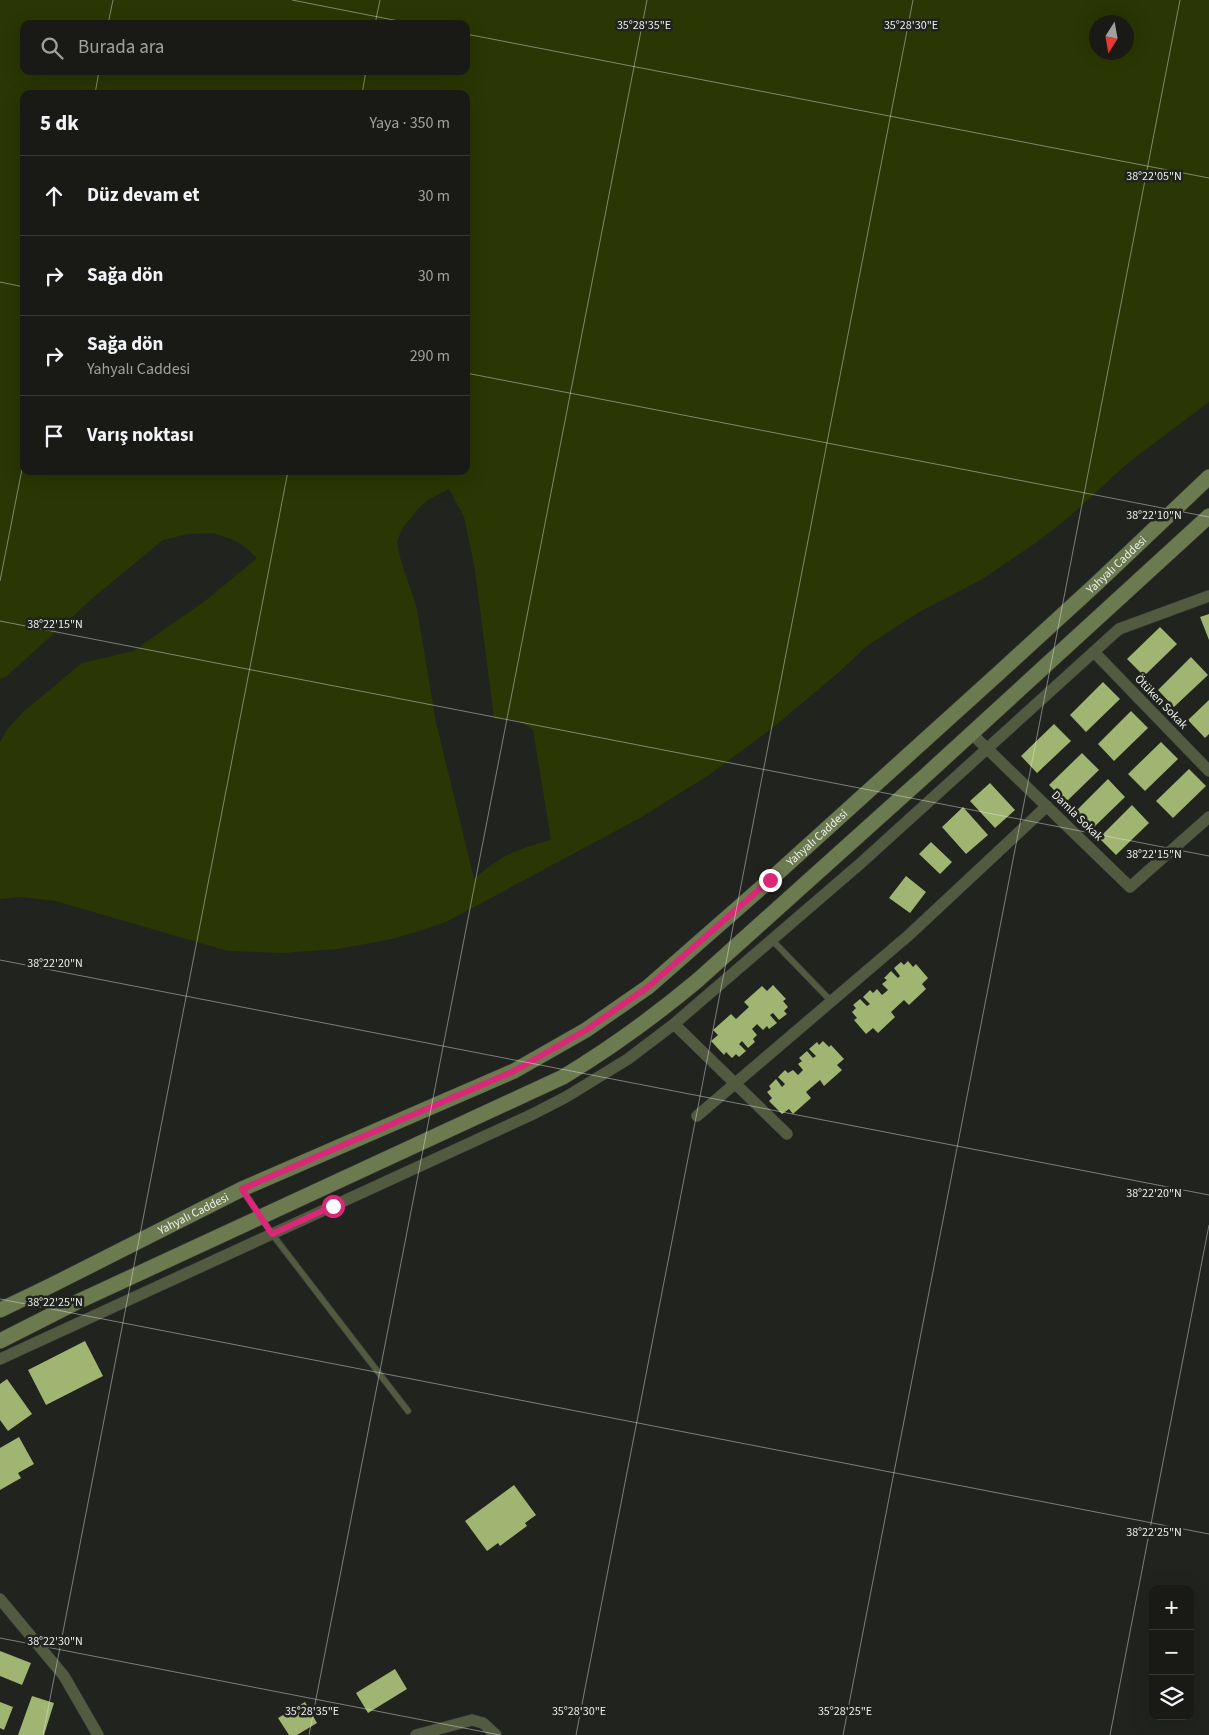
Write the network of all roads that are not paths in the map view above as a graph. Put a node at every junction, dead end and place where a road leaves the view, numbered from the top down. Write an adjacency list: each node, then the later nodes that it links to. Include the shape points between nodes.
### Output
1 (1209, 477): 16 (main road, Yahyalı Caddesi, via 1015,659 770,880 640,992 586,1030 514,1071)
2 (1209, 516): 5 (main road)
3 (1209, 596): 4 (street, via 1119,629)
4 (1094, 652): 6 (street); 7 (street, Ötüken Sokak)
5 (972, 734): 6 (street, Damla Sokak); 17 (main road, via 692,985 619,1041 563,1077)
6 (987, 748): 8 (street, Damla Sokak); 10 (street)
7 (1209, 771)
8 (1047, 806): 9 (street, Damla Sokak, via 1130,887); 11 (street, via 909,934)
9 (1209, 817)
10 (772, 940): 11 (lane); 12 (street)
11 (831, 1001): 13 (street)
12 (674, 1024): 13 (street); 18 (street, via 628,1060 566,1097)
13 (735, 1084): 14 (street); 15 (street)
14 (697, 1116)
15 (787, 1134)
16 (242, 1189): 17 (lane); 19 (main road, Yahyalı Caddesi)
17 (261, 1217): 18 (lane); 20 (main road)
18 (272, 1234): 21 (street); 22 (lane)
19 (0, 1310)
20 (0, 1340)
21 (0, 1359)
22 (408, 1411)
23 (0, 1599): 24 (street, via 64,1676)
24 (98, 1735)
25 (416, 1735): 26 (street, via 472,1720 483,1723)
26 (496, 1735)

